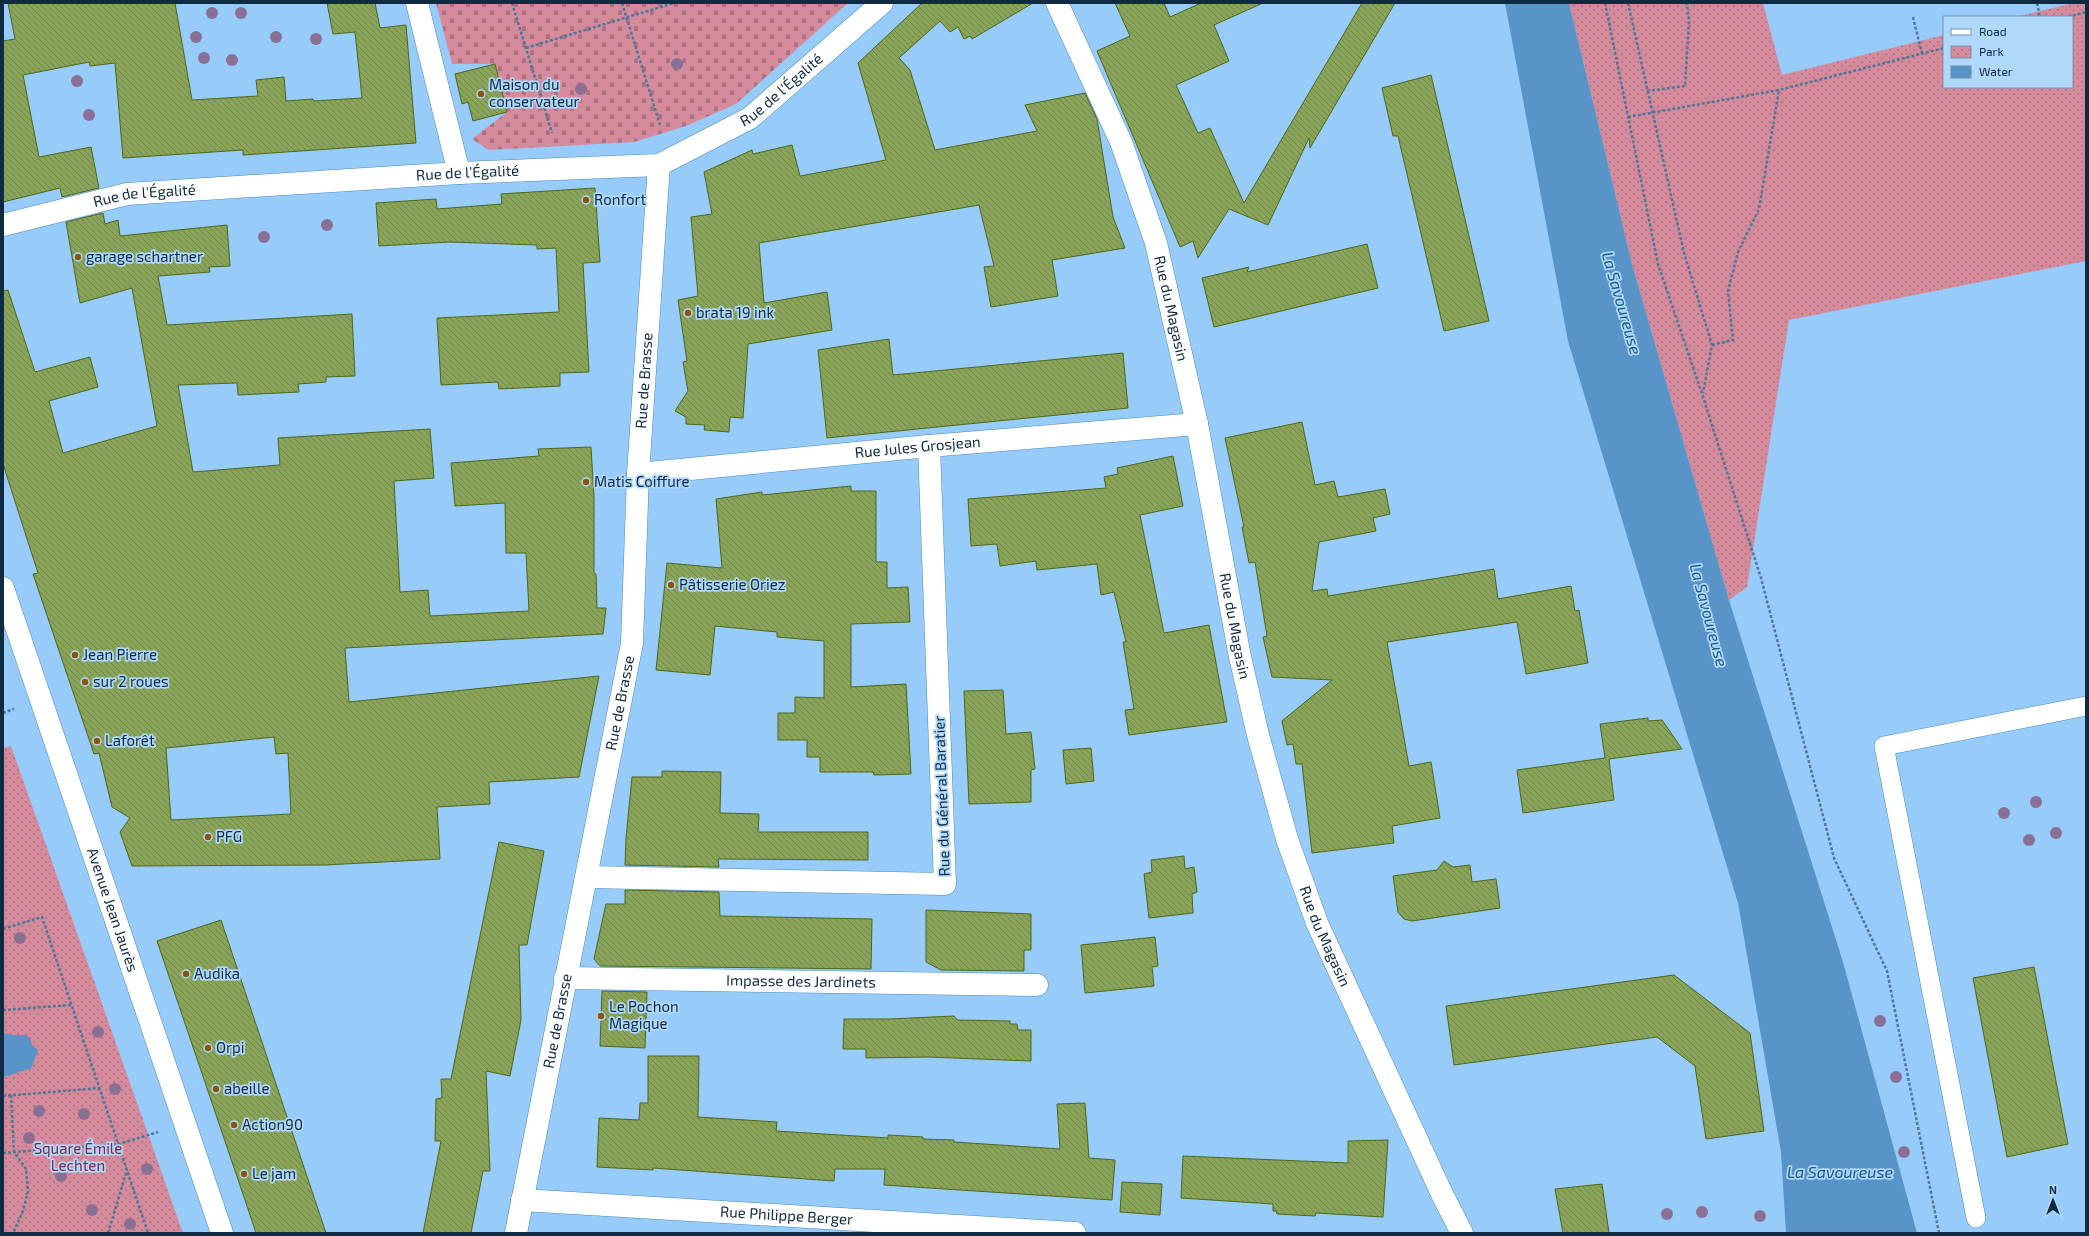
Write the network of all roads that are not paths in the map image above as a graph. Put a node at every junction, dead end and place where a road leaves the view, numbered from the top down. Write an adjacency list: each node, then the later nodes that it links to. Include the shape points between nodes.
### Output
1 (417, 3): 5 (street)
2 (882, 3): 4 (street, Rue de l'Égalité, via 750,118)
3 (1057, 3): 7 (street, Rue du Magasin, via 1121,142 1156,244)
4 (659, 165): 5 (street, Rue de l'Égalité); 9 (street, Rue de Brasse)
5 (459, 173): 6 (street, Rue de l'Égalité, via 127,194)
6 (3, 224)
7 (1197, 424): 8 (street, Rue Jules Grosjean); 20 (street, Rue du Magasin, via 1240,657 1258,735 1287,839 1317,922)
8 (929, 446): 9 (street, Rue Jules Grosjean); 12 (street, Rue du Général Baratier, via 945,884)
9 (638, 474): 12 (street, Rue de Brasse, via 632,643)
10 (3, 588): 17 (street, Avenue Jean Jaurès)
11 (2086, 706): 16 (lane, via 1884,746)
12 (586, 877): 13 (street, Rue de Brasse)
13 (565, 978): 14 (street, Impasse des Jardinets); 15 (street, Rue de Brasse)
14 (1037, 985)
15 (522, 1200): 18 (street, Rue de Brasse); 19 (street, Rue Philippe Berger)
16 (1976, 1218)
17 (222, 1233)
18 (516, 1233)
19 (1075, 1233)
20 (1462, 1233)

